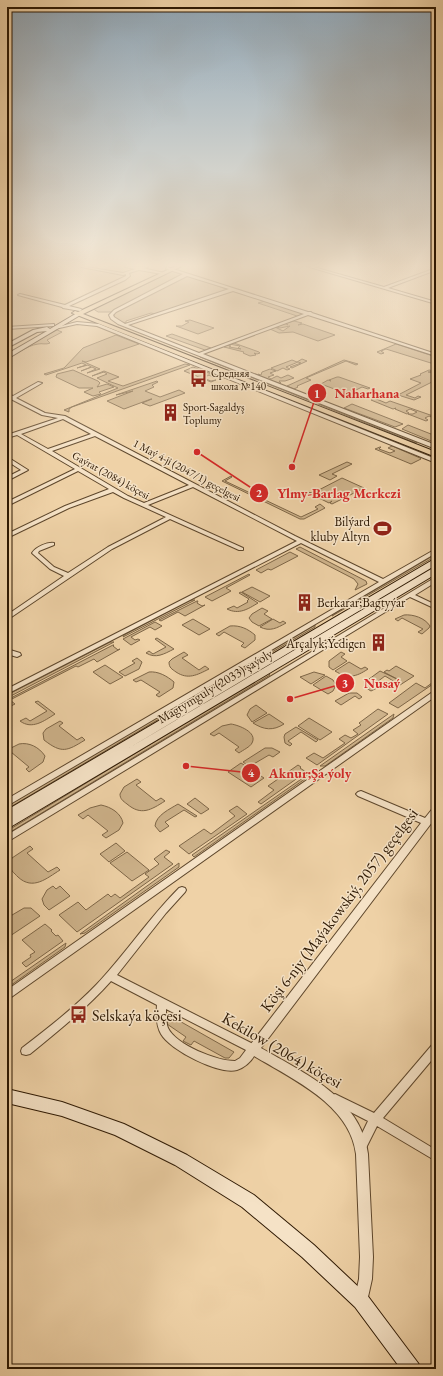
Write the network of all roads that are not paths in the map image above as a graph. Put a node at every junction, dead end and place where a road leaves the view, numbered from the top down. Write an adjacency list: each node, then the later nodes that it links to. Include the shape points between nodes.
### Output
1 (39, 330): 11 (main road)
2 (44, 330): 12 (main road)
3 (47, 330): 15 (main road)
4 (113, 330): 10 (street)
5 (120, 330): 10 (main road)
6 (128, 330): 27 (main road)
7 (138, 330): 13 (street)
8 (264, 330): 13 (street)
9 (362, 330): 14 (street)
10 (136, 338): 19 (street); 20 (main road)
11 (7, 346)
12 (7, 353)
13 (200, 354): 25 (street)
14 (436, 355)
15 (7, 356)
16 (40, 383): 18 (street)
17 (7, 395): 18 (street, 1 Maý 4-ji (2047/1) geçelgesi)
18 (13, 398): 21 (street, 1 Maý 4-ji (2047/1) geçelgesi, via 44,414)
19 (290, 402): 20 (street); 30 (street)
20 (306, 404): 28 (main road)
21 (63, 417): 22 (street); 23 (street, 1 Maý 4-ji (2047/1) geçelgesi)
22 (18, 433): 24 (street); 26 (street, Gaýrat (2084) köçesi)
23 (95, 434): 26 (street); 33 (street, 1 Maý 4-ji (2047/1) geçelgesi)
24 (7, 437)
25 (436, 447)
26 (48, 451): 31 (street, Gaýrat (2084) köçesi)
27 (436, 452)
28 (436, 455)
29 (7, 459): 32 (street, via 25,470)
30 (436, 461)
31 (79, 469): 34 (street, Gaýrat (2084) köçesi); 35 (street)
32 (7, 479)
33 (194, 485): 36 (street); 39 (street, 1 Maý 4-ji (2047/1) geçelgesi)
34 (113, 490): 36 (street, Gaýrat (2084) köçesi); 38 (street, via 67,507)
35 (7, 504)
36 (143, 505): 37 (street, Gaýrat (2084) köçesi)
37 (170, 517): 41 (street, Gaýrat (2084) köçesi); 45 (street, via 124,540)
38 (7, 536)
39 (301, 541): 47 (street, 1 Maý 4-ji (2047/1) geçelgesi); 56 (street)
40 (52, 544): 45 (street, via 35,553 52,568)
41 (241, 550)
42 (436, 551): 47 (street)
43 (436, 561): 53 (main road, Magtymguly (2033) şaýoly)
44 (436, 570): 53 (main road, Magtymguly (2033) şaýoly)
45 (69, 576): 51 (street)
46 (436, 579): 48 (street)
47 (384, 582): 50 (street)
48 (410, 595): 49 (street); 52 (street)
49 (436, 607)
50 (328, 614): 53 (street); 59 (street)
51 (7, 618)
52 (354, 628): 53 (street); 64 (street)
53 (329, 630): 61 (main road, Magtymguly (2033) şaýoly); 63 (main road, Magtymguly (2033) şaýoly)
54 (7, 651): 55 (street)
55 (17, 656)
56 (7, 692)
57 (436, 693): 67 (street)
58 (361, 794): 62 (street)
59 (7, 803)
60 (436, 810): 62 (street, Köşi 6-njy (Maýakowskiý, 2057) geçelgesi)
61 (7, 815)
62 (426, 822): 70 (street, Köşi 6-njy (Maýakowskiý, 2057) geçelgesi)
63 (7, 825)
64 (7, 839)
65 (182, 890): 66 (street, via 164,907)
66 (110, 976): 68 (street, Kekilow (2064) köçesi); 71 (street, via 85,1003)
67 (7, 995)
68 (162, 1002): 70 (street, Kekilow (2064) köçesi); 70 (street, via 161,1021 165,1033 174,1043 228,1067 238,1065)
69 (436, 1048): 74 (street)
70 (253, 1049): 73 (street, Kekilow (2064) köçesi)
71 (26, 1051)
72 (7, 1096): 77 (main road, via 62,1109 119,1129 212,1178 271,1219)
73 (329, 1096): 74 (street, Kekilow (2064) köçesi); 75 (street, via 353,1123)
74 (375, 1119): 75 (street); 76 (street, Kekilow (2064) köçesi)
75 (361, 1146): 77 (street, via 366,1284)
76 (436, 1156)
77 (361, 1301): 78 (main road)
78 (412, 1369)

